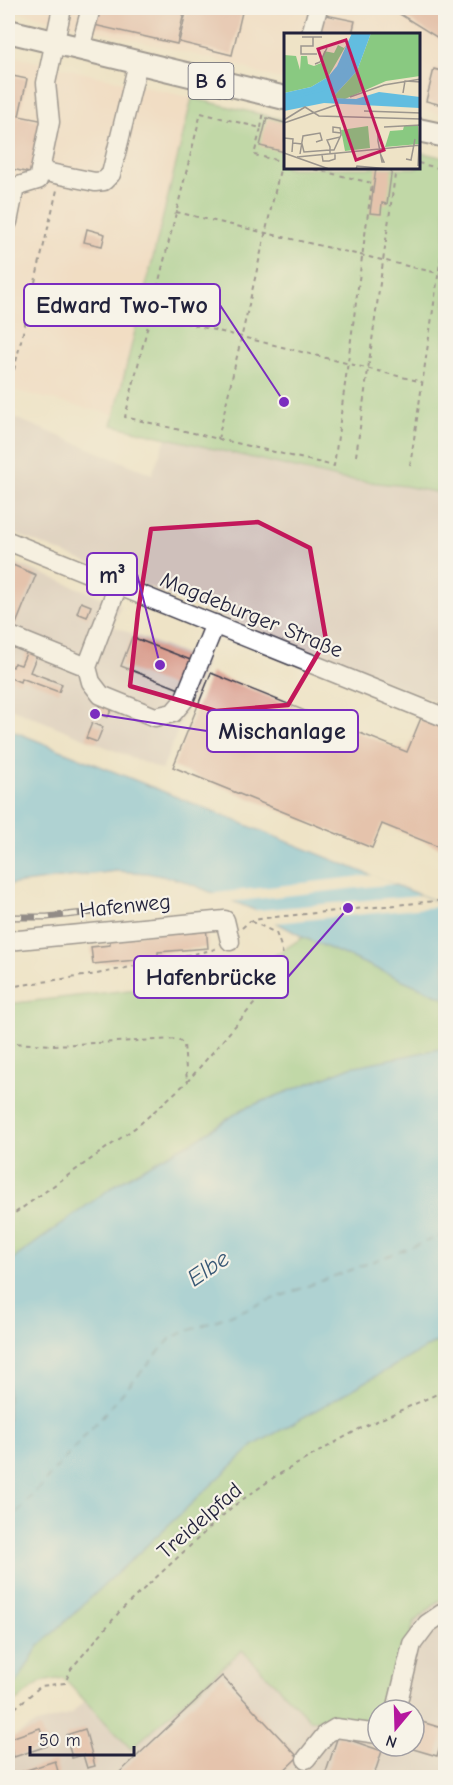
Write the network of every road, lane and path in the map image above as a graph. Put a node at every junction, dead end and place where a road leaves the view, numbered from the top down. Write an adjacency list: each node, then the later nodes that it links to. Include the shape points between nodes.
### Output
1 (62, 8): 6 (street)
2 (91, 8): 7 (street)
3 (318, 8): 5 (street)
4 (8, 32): 6 (main road, B 6)
5 (311, 33)
6 (55, 43): 7 (main road, B 6); 19 (street, via 46,83 50,122)
7 (80, 49): 8 (main road, B 6)
8 (138, 63): 9 (main road, B 6); 20 (street, via 111,174 104,181 95,182)
9 (284, 98)
10 (264, 111): 11 (path)
11 (261, 128): 14 (path, via 254,155); 21 (path, via 201,113)
12 (420, 130): 13 (main road)
13 (446, 136)
14 (283, 162): 24 (path)
15 (420, 164): 18 (path)
16 (318, 170): 25 (path, via 372,183)
17 (396, 170): 26 (path)
18 (446, 170)
19 (40, 171): 20 (street); 22 (street, via 38,180 15,187)
20 (61, 175): 33 (path)
21 (176, 212): 24 (path); 29 (path)
22 (8, 222)
23 (446, 222): 27 (path)
24 (265, 233): 25 (path); 30 (path)
25 (362, 256): 26 (path); 31 (path)
26 (383, 261): 27 (path); 32 (path)
27 (438, 273): 28 (path); 34 (path)
28 (446, 275)
29 (150, 314): 30 (path); 35 (path, via 125,417)
30 (241, 337): 31 (path); 35 (path)
31 (347, 363): 32 (path); 35 (path, via 334,466)
32 (368, 369): 34 (path); 36 (path)
33 (14, 370)
34 (422, 381): 37 (path)
35 (218, 440)
36 (356, 456)
37 (410, 466)
38 (8, 541): 39 (street, Magdeburger Straße)
39 (118, 585): 40 (street, Magdeburger Straße); 42 (street)
40 (215, 624): 42 (street, via 184,700 166,716 155,717 101,695 91,682); 43 (street, Magdeburger Straße)
41 (8, 635): 42 (street)
42 (87, 667)
43 (446, 718)
44 (446, 900): 45 (path)
45 (250, 921): 47 (path); 50 (path, via 276,933 284,954 281,967 272,983)
46 (8, 941): 47 (street, Hafenweg, via 225,920)
47 (230, 941): 48 (path, via 212,950 97,974)
48 (8, 987)
49 (8, 1043): 50 (path, via 54,1045 178,1039 184,1044)
50 (187, 1082): 51 (path, via 138,1125)
51 (8, 1218)
52 (446, 1390): 55 (path, Treidelpfad, via 359,1429 276,1476 231,1507 121,1610 71,1669 65,1683 41,1686)
53 (446, 1611): 54 (street, via 426,1624 412,1644)
54 (399, 1698)
55 (8, 1714)
56 (366, 1732): 57 (street, via 336,1728 326,1734)
57 (306, 1759)

